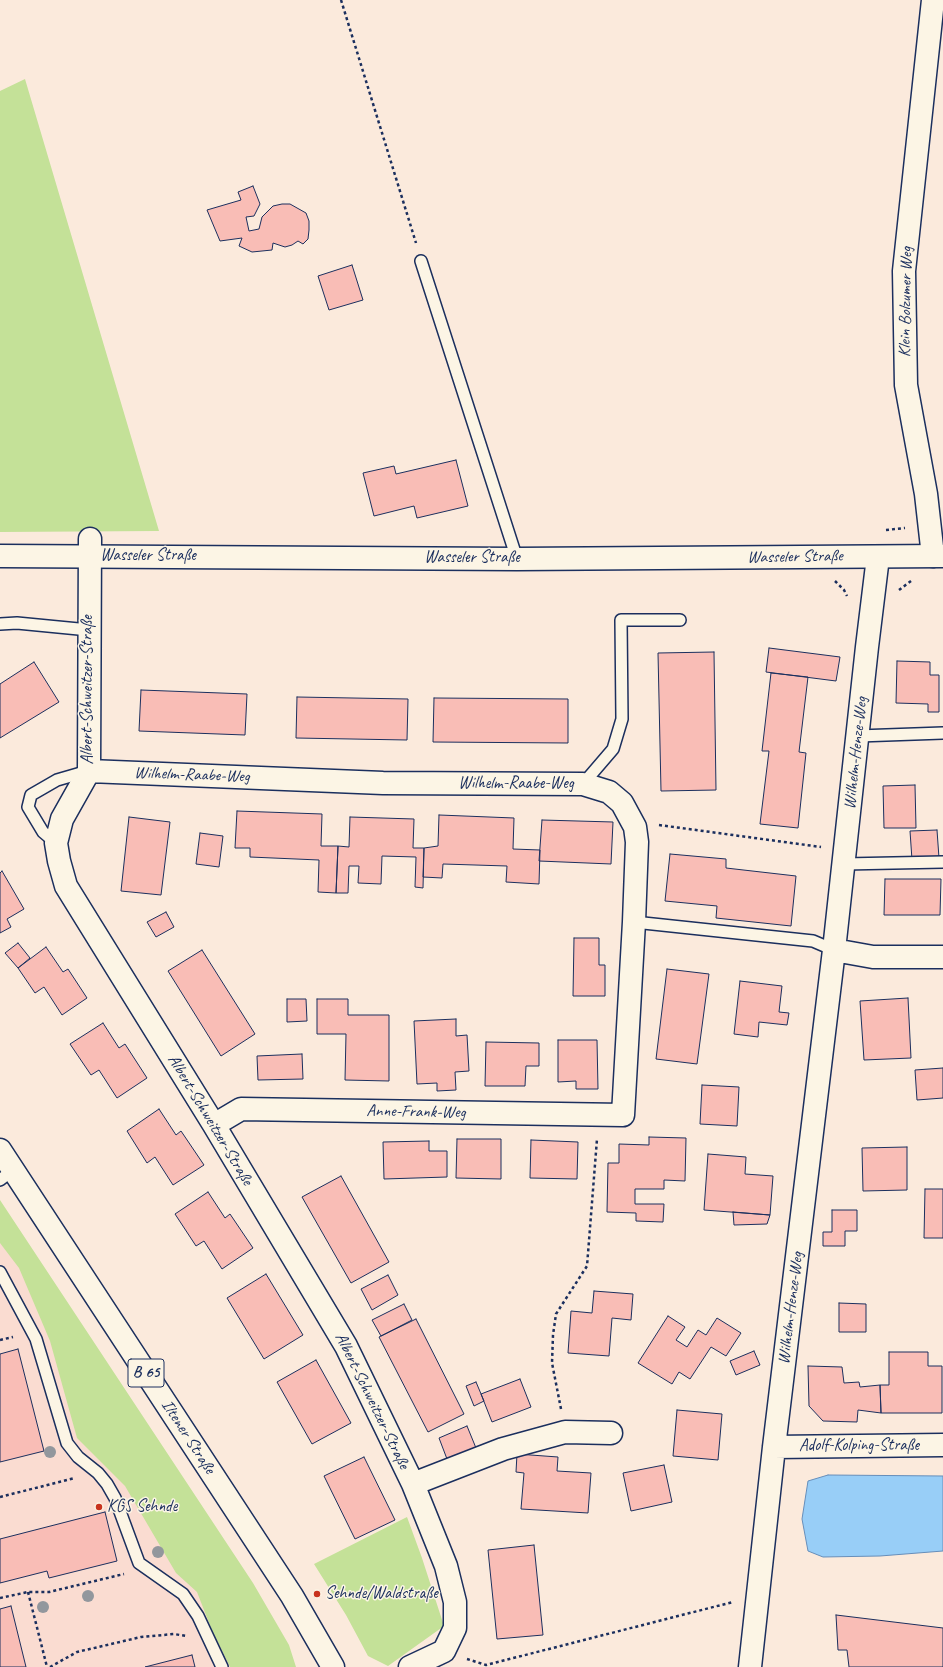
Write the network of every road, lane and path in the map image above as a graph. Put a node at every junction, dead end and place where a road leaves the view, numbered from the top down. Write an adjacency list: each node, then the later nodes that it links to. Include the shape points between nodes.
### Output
1 (341, 0): 3 (path)
2 (933, 0): 7 (street, Klein Bolzumer Weg, via 904,271 906,385)
3 (421, 261): 8 (lane)
4 (90, 547): 5 (street, Wasseler Straße); 8 (street, Wasseler Straße); 14 (street, Albert-Schweitzer-Straße)
5 (0, 556)
6 (878, 556): 7 (street, Wasseler Straße); 8 (street, Wasseler Straße); 11 (street, Wilhelm-Henze-Weg)
7 (938, 556)
8 (517, 559)
9 (830, 579): 11 (path, via 836,581 849,599)
10 (914, 579): 11 (path, via 896,592)
11 (874, 596): 16 (street, Wilhelm-Henze-Weg)
12 (680, 620): 18 (lane, via 621,620 622,719 613,749)
13 (0, 624): 14 (lane, via 17,623)
14 (89, 630): 17 (street, Albert-Schweitzer-Straße)
15 (943, 734): 16 (lane)
16 (858, 736): 21 (street, Wilhelm-Henze-Weg)
17 (89, 771): 18 (street, Wilhelm-Raabe-Weg, via 383,783); 20 (street, Albert-Schweitzer-Straße, via 62,819); 20 (lane, via 57,780 31,795 28,808 43,832)
18 (583, 784): 19 (street, Wilhelm-Raabe-Weg, via 609,792 622,803)
19 (635, 827): 21 (path, via 656,825); 23 (street, Wilhelm-Raabe-Weg, via 637,842)
20 (56, 843): 28 (street, Albert-Schweitzer-Straße, via 66,886)
21 (844, 857): 22 (lane); 24 (street, Wilhelm-Henze-Weg)
22 (943, 862)
23 (634, 922): 24 (lane, via 813,941); 27 (street, Wilhelm-Raabe-Weg)
24 (834, 950): 25 (street, via 873,957); 35 (street, Wilhelm-Henze-Weg)
25 (943, 958)
26 (599, 1114): 27 (street, Anne-Frank-Weg); 28 (street, Anne-Frank-Weg, via 241,1109); 32 (path, via 587,1266 556,1314 552,1363)
27 (623, 1115)
28 (214, 1125): 37 (street, Albert-Schweitzer-Straße, via 346,1346)
29 (0, 1150): 30 (street, Iltener Straße / B 65)
30 (7, 1175): 47 (street, Iltener Straße / B 65, via 288,1589)
31 (0, 1272): 36 (lane, via 36,1340 67,1443 78,1457)
32 (565, 1432): 33 (street); 37 (street, via 502,1449)
33 (611, 1433)
34 (943, 1445): 35 (street, Adolf-Kolping-Straße)
35 (774, 1447): 41 (street, Wilhelm-Henze-Weg)
36 (98, 1473): 38 (path); 39 (lane, via 115,1498)
37 (413, 1484): 44 (street, Albert-Schweitzer-Straße, via 446,1566 455,1602 455,1628)
38 (0, 1497)
39 (140, 1563): 40 (path, via 122,1575 49,1592); 43 (lane, via 183,1594 198,1616)
40 (28, 1592): 42 (path); 45 (path)
41 (759, 1595): 44 (path, via 486,1665); 49 (street, Wilhelm-Henze-Weg)
42 (0, 1598)
43 (208, 1638): 45 (path, via 174,1634 141,1637 77,1652); 46 (lane)
44 (444, 1651): 48 (street)
45 (48, 1667)
46 (222, 1667)
47 (333, 1667)
48 (410, 1667)
49 (750, 1667)

